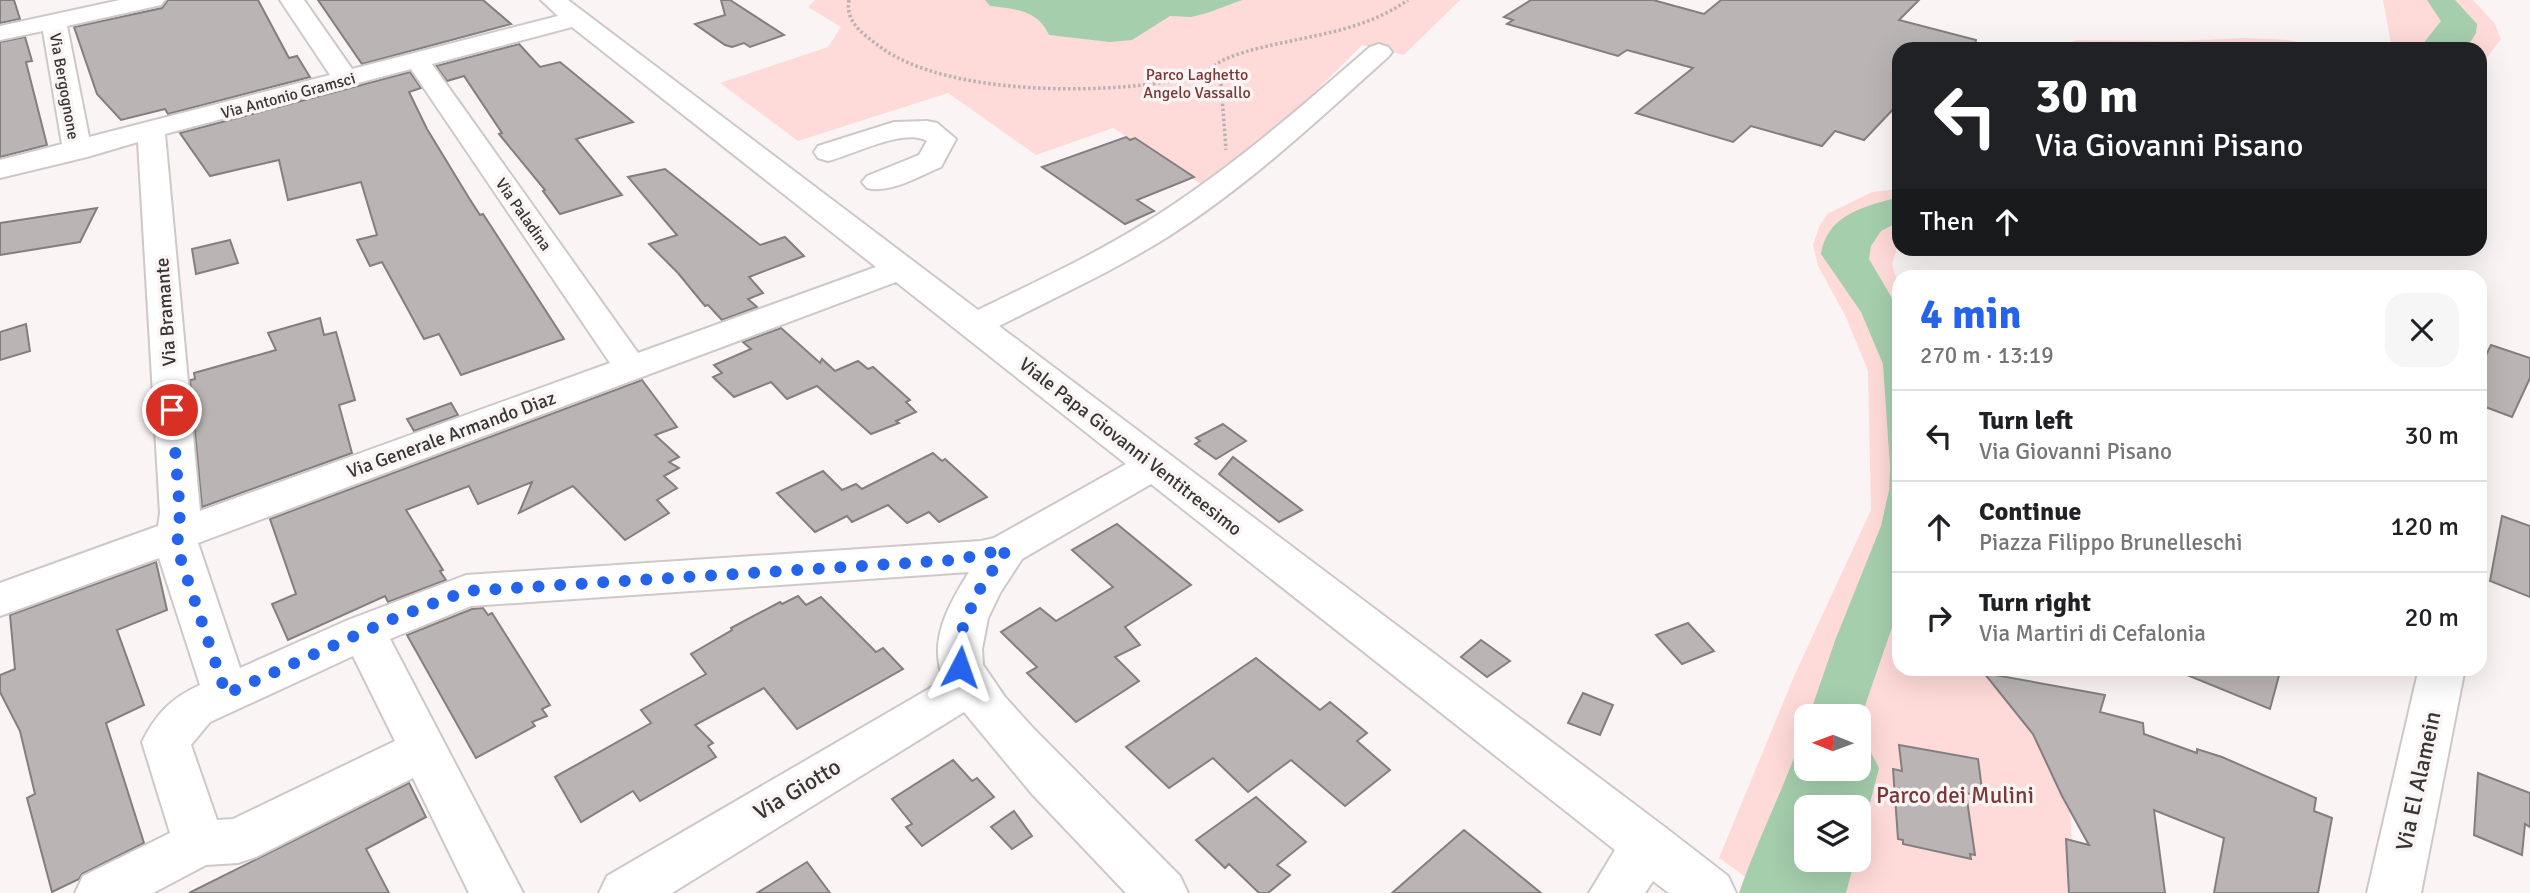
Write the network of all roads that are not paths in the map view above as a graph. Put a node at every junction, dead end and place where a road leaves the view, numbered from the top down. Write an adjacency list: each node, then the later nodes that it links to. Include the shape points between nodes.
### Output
1 (153, 0): 5 (street)
2 (292, 0): 9 (street)
3 (553, 0): 4 (street, Viale Papa Giovanni Ventitreesimo)
4 (576, 18): 8 (street, Via Antonio Gramsci); 13 (street, Viale Papa Giovanni Ventitreesimo)
5 (54, 21): 6 (street); 11 (street, Via Bergognone)
6 (0, 33)
7 (1379, 52): 18 (street, via 1215,191 1083,271)
8 (416, 60): 9 (street, Via Antonio Gramsci); 19 (street, Via Paladina)
9 (346, 79): 10 (street, Via Antonio Gramsci)
10 (151, 131): 11 (street, Via Antonio Gramsci); 21 (street, Via Bramante)
11 (77, 151): 14 (street, Via Antonio Gramsci)
12 (808, 153): 13 (street); 15 (street, via 870,158); 15 (street, via 894,130 927,129 943,139 931,161)
13 (757, 157): 16 (street, Viale Papa Giovanni Ventitreesimo)
14 (0, 169)
15 (877, 182): 16 (street)
16 (841, 222): 17 (street, Viale Papa Giovanni Ventitreesimo)
17 (902, 269): 18 (street, Viale Papa Giovanni Ventitreesimo); 19 (street, Via Generale Armando Diaz)
18 (974, 325): 20 (street, Viale Papa Giovanni Ventitreesimo)
19 (631, 368): 21 (street, Via Generale Armando Diaz)
20 (1156, 465): 22 (street); 30 (street, Viale Papa Giovanni Ventitreesimo)
21 (178, 534): 23 (street, Via Generale Armando Diaz); 27 (street, Via Bramante, via 177,548)
22 (1007, 549): 24 (street, via 956,560 466,591); 26 (street, via 963,625 960,667)
23 (0, 600)
24 (364, 632): 27 (street); 28 (street)
25 (2440, 676): 37 (street, Via El Alamein)
26 (970, 688): 33 (street, Via Giotto); 34 (street)
27 (226, 694): 29 (street, via 193,709 166,742)
28 (424, 750): 29 (street, via 238,841); 32 (street)
29 (200, 843): 31 (street)
30 (1648, 844): 35 (street); 36 (street, Viale Papa Giovanni Ventitreesimo)
31 (102, 893)
32 (496, 893)
33 (626, 893)
34 (1161, 893)
35 (1616, 893)
36 (1709, 893)
37 (2394, 893)

